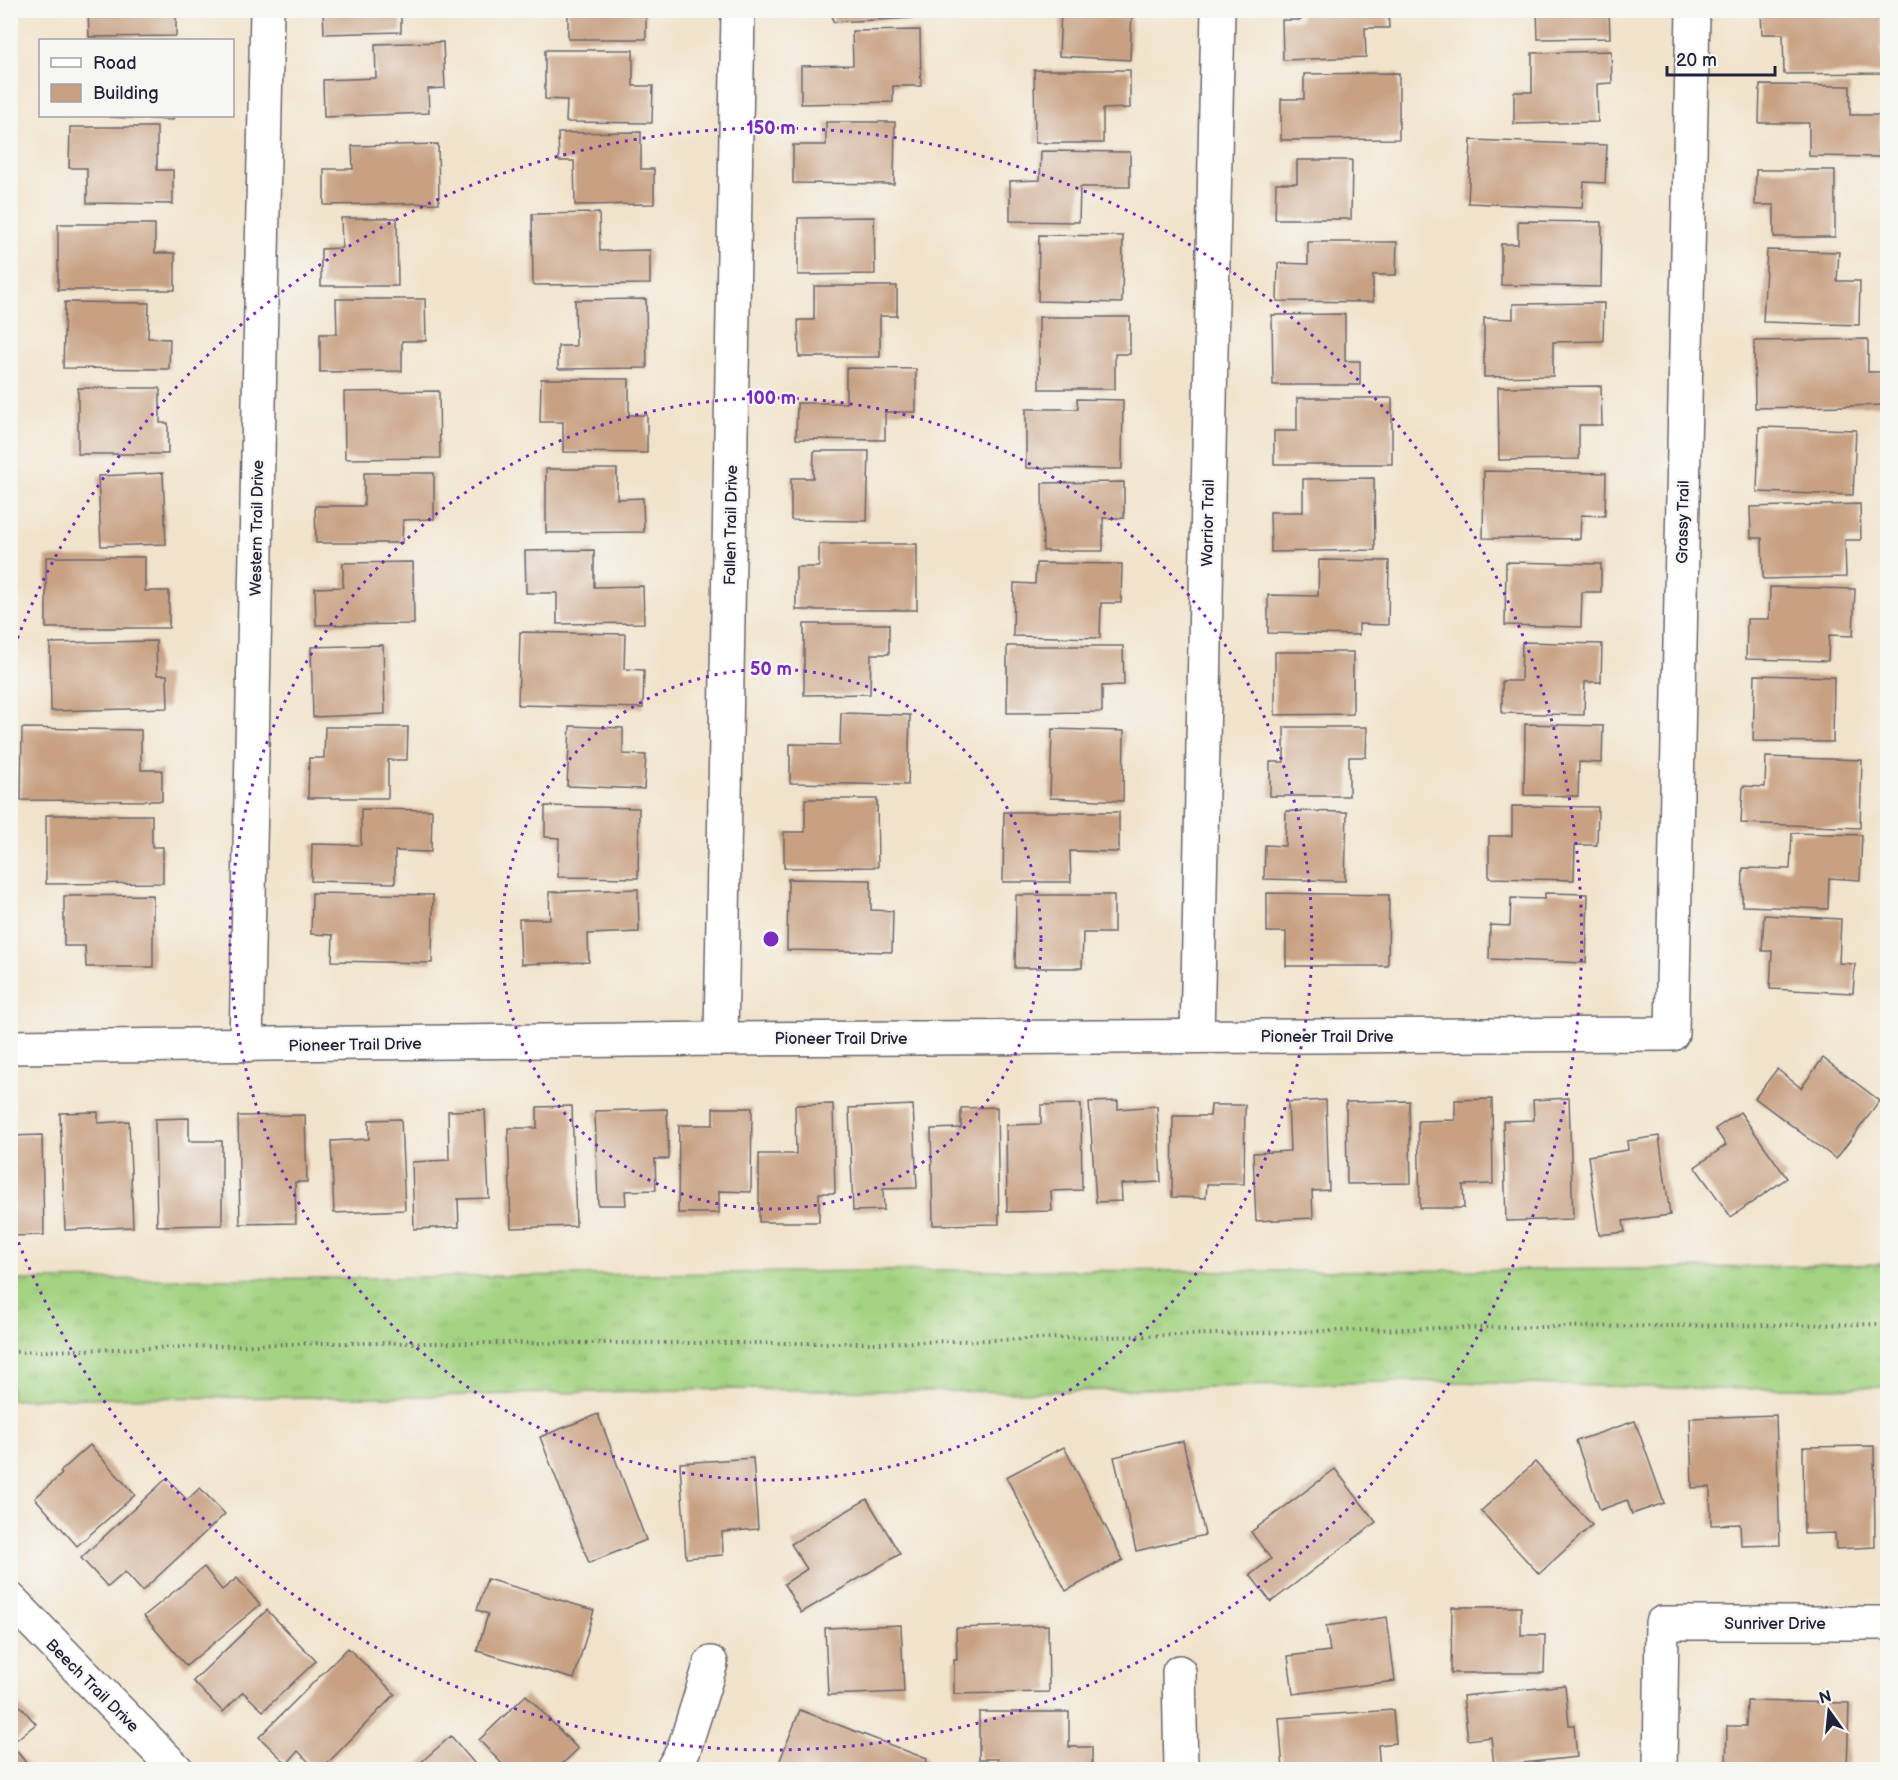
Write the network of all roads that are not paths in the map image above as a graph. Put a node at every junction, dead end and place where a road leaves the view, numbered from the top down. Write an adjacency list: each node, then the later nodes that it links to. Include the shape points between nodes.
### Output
1 (267, 10): 8 (street, Western Trail Drive)
2 (738, 10): 7 (street, Fallen Trail Drive)
3 (1218, 10): 6 (street, Warrior Trail)
4 (1693, 10): 5 (street, Grassy Trail)
5 (1672, 1034): 6 (street, Pioneer Trail Drive)
6 (1197, 1036): 7 (street, Pioneer Trail Drive)
7 (721, 1039): 8 (street, Pioneer Trail Drive)
8 (246, 1046): 9 (street, Pioneer Trail Drive)
9 (10, 1047)
10 (10, 1599): 14 (street, Beech Trail Drive)
11 (1887, 1623): 17 (street, Sunriver Drive, via 1662,1623)
12 (711, 1663): 15 (street, via 684,1749)
13 (1179, 1672): 16 (street)
14 (177, 1770)
15 (672, 1770)
16 (1181, 1770)
17 (1660, 1770)

